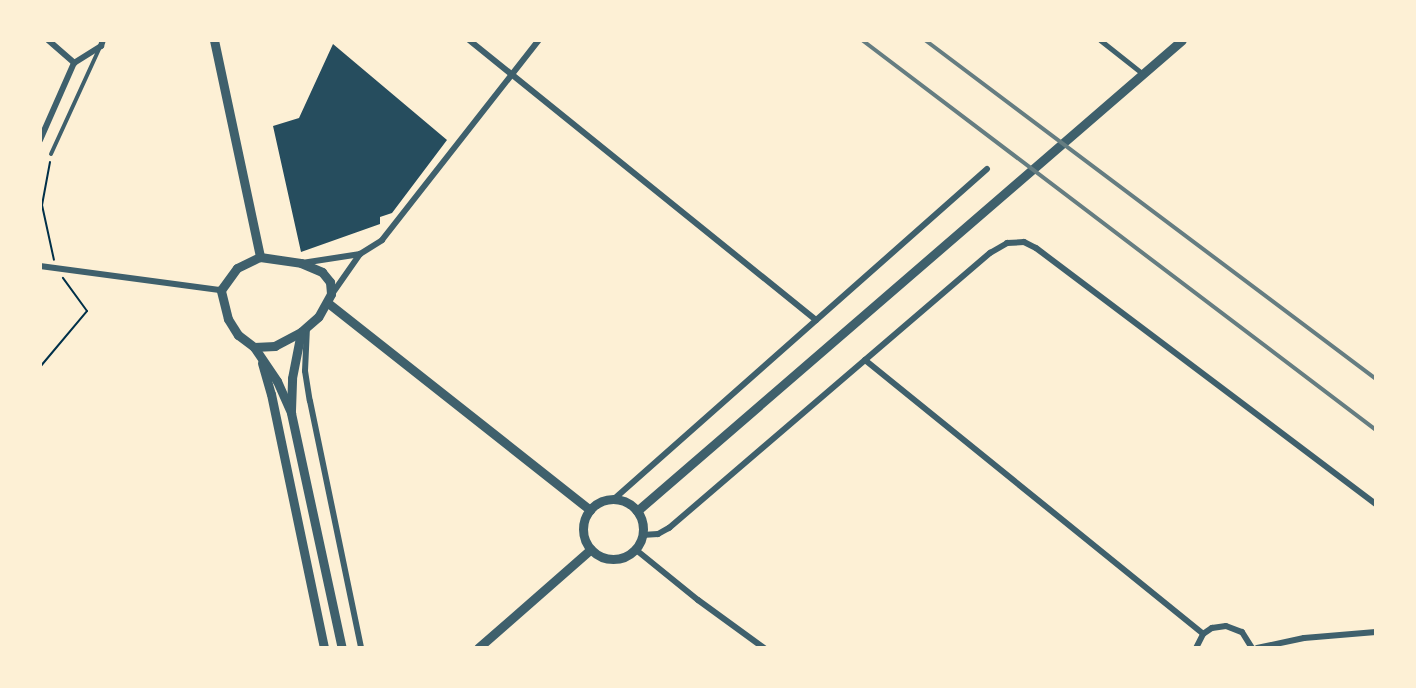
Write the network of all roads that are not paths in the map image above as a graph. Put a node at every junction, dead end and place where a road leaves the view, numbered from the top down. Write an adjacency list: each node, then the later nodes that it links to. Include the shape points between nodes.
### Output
1 (48, 40): 8 (street)
2 (214, 40): 15 (street)
3 (469, 40): 10 (street)
4 (539, 40): 10 (street)
5 (1100, 40): 9 (street)
6 (1182, 40): 9 (street)
7 (102, 43): 8 (street); 12 (lane)
8 (74, 63): 11 (street)
9 (1143, 74): 28 (street)
10 (512, 75): 14 (street, via 382,240); 20 (street)
11 (40, 140)
12 (51, 154)
13 (987, 169): 20 (street)
14 (360, 254): 16 (street); 19 (street)
15 (260, 257): 16 (street); 18 (street, via 237,268)
16 (301, 263): 19 (street, via 322,272 330,282)
17 (40, 266): 18 (street)
18 (222, 290): 22 (street, via 228,319 237,335)
19 (330, 299): 21 (street); 27 (street)
20 (816, 320): 25 (street)
21 (304, 329): 22 (street, via 274,346); 24 (street, via 292,378); 36 (street, via 310,401)
22 (256, 350): 24 (street, via 277,381); 34 (street, via 271,394)
23 (865, 360): 26 (street, via 974,266 1007,243 1024,242); 29 (street, via 669,528 658,534); 33 (street)
24 (291, 412): 35 (street)
25 (614, 499): 27 (street); 28 (street)
26 (1376, 504)
27 (590, 510): 30 (street, via 584,534)
28 (637, 511): 29 (street)
29 (642, 535): 31 (street)
30 (591, 549): 31 (street, via 613,559); 37 (street)
31 (635, 549): 38 (street)
32 (1376, 632): 41 (street, via 1304,638)
33 (1203, 634): 39 (street); 40 (street, via 1212,628 1236,628)
34 (324, 648)
35 (342, 648)
36 (361, 648)
37 (478, 648)
38 (764, 648)
39 (1196, 648)
40 (1252, 648)
41 (1257, 648)

